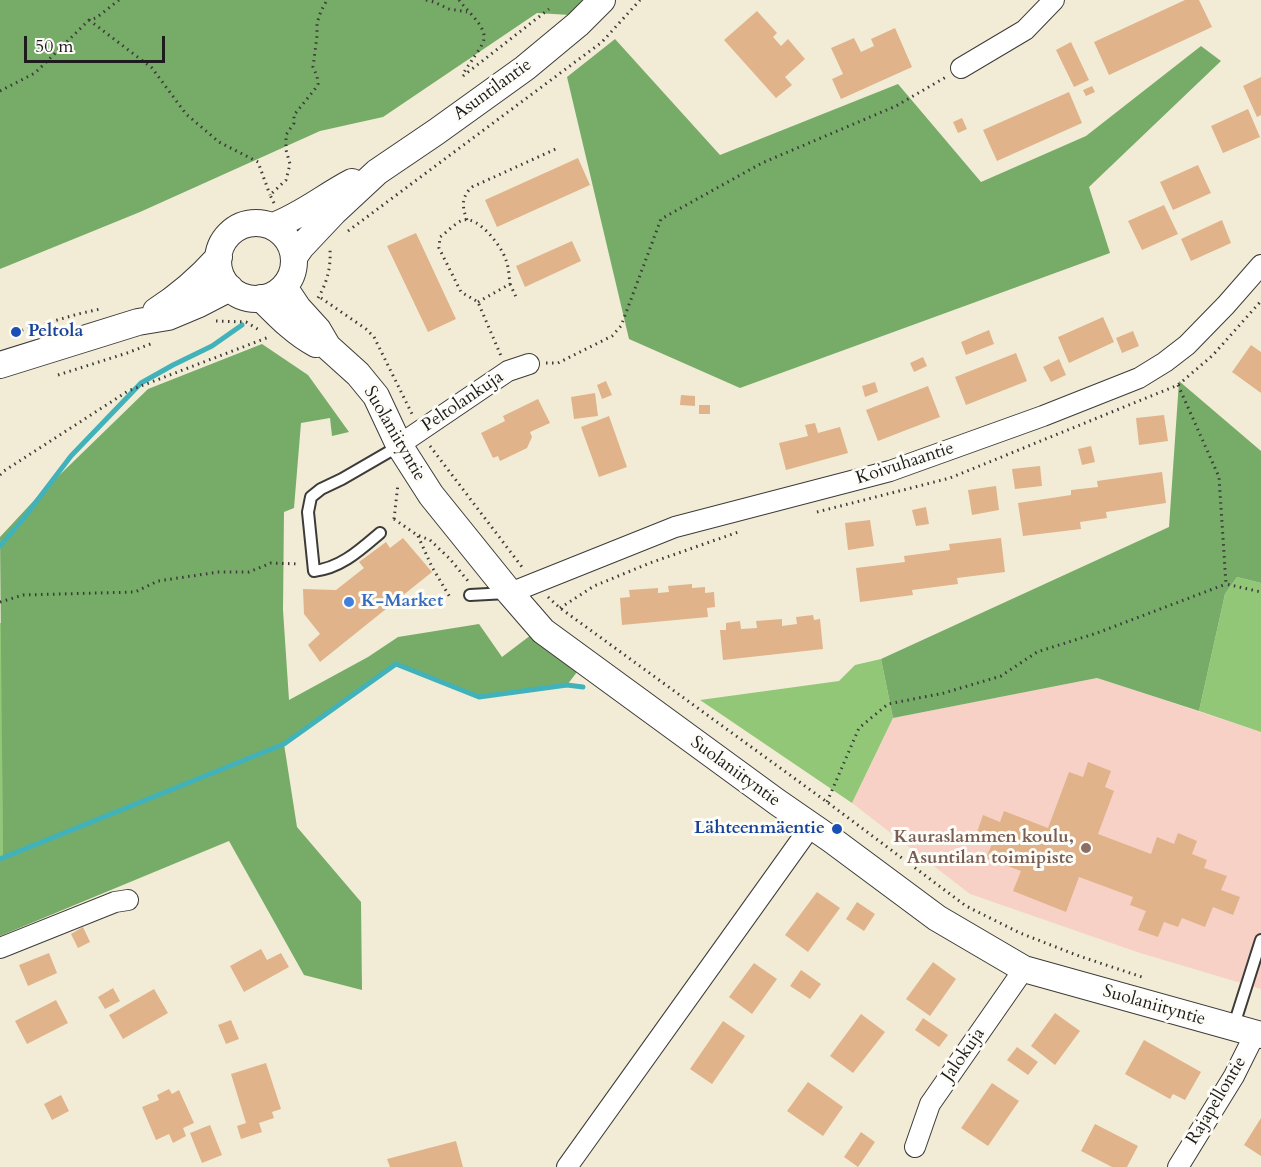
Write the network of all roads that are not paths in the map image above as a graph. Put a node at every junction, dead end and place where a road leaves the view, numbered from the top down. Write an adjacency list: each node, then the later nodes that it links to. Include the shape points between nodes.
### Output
1 (602, 0): 4 (street, Asuntilantie, via 525,68)
2 (1054, 0): 3 (street, via 1025,30)
3 (961, 68)
4 (377, 172): 5 (street, Asuntilantie, via 332,192 289,220); 7 (street, Asuntilantie)
5 (273, 215): 6 (street, via 263,223 233,230); 7 (street)
6 (219, 257): 9 (street, via 219,268); 11 (street, via 181,294)
7 (294, 257): 10 (street, via 290,278)
8 (1261, 265): 17 (street, Koivuhaantie, via 1187,345 1140,378 890,471 675,526)
9 (230, 288): 10 (street, via 244,297); 11 (street, via 168,317)
10 (273, 292): 12 (street, Suolaniityntie, via 279,316 315,344); 12 (street, Suolaniityntie, via 310,304)
11 (138, 322): 14 (street)
12 (328, 347): 15 (street, Suolaniityntie, via 376,396)
13 (529, 364): 15 (street, Peltolankuja, via 508,371)
14 (0, 365)
15 (399, 445): 16 (lane, via 311,497 308,512 314,571 326,570 351,557); 17 (street, Suolaniityntie, via 431,495)
16 (380, 533)
17 (510, 593): 18 (lane); 19 (street, Suolaniityntie, via 543,631)
18 (470, 595)
19 (811, 826): 23 (street, Suolaniityntie, via 937,918); 26 (street)
20 (128, 900): 22 (street)
21 (1261, 940): 24 (lane)
22 (0, 948)
23 (1024, 969): 24 (street, Suolaniityntie); 25 (street, Jalokuja, via 930,1104)
24 (1250, 1032): 27 (street, Rajapellontie, via 1234,1076)
25 (915, 1147)
26 (567, 1167)
27 (1178, 1167)

